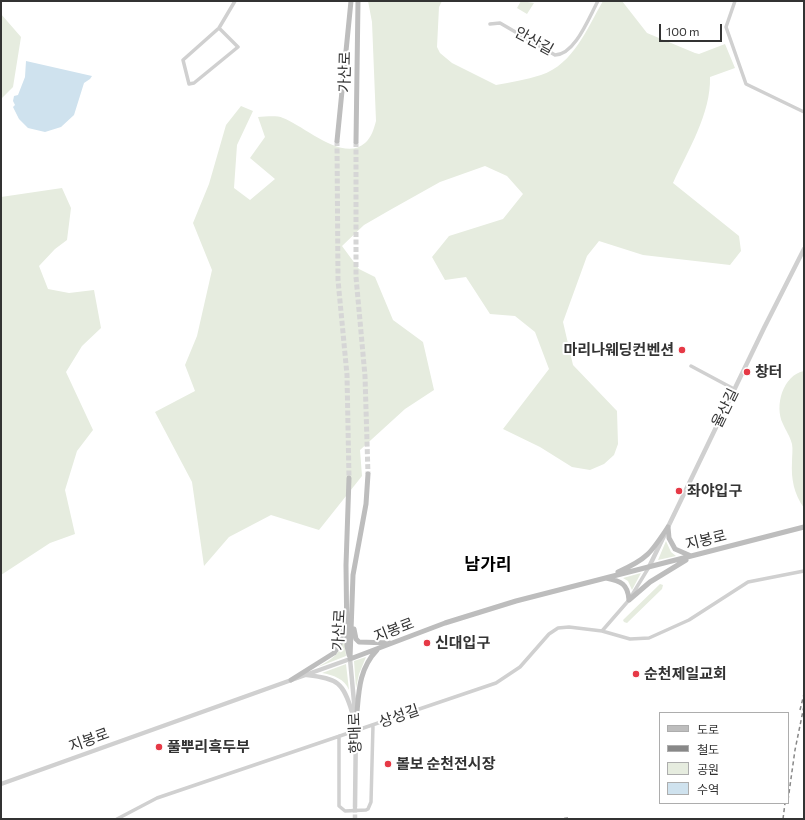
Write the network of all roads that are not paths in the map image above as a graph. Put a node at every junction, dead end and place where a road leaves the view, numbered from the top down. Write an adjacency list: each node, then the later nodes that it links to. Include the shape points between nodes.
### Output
1 (235, 1): 7 (street)
2 (351, 1): 9 (main road, 가산로)
3 (358, 1): 10 (main road, 가산로)
4 (598, 1): 6 (street, 안산길, via 575,42 568,51 560,55 555,55 500,23)
5 (735, 1): 8 (street, via 727,32 746,84)
6 (490, 24)
7 (219, 28): 7 (street, via 183,60 189,84 194,83 238,47)
8 (804, 112)
9 (337, 141)
10 (356, 142)
11 (804, 249): 13 (street, 율산길)
12 (691, 366): 13 (street)
13 (734, 389): 16 (street, 율산길)
14 (368, 474): 22 (main road, 가산로, via 366,504)
15 (349, 478): 22 (main road, 가산로, via 346,565)
16 (668, 527): 18 (main road, via 669,538 675,549); 19 (street, 율산길); 21 (main road, via 644,559)
17 (804, 527): 18 (main road, 지봉로)
18 (692, 557): 19 (main road, 지봉로); 23 (main road, via 650,582)
19 (649, 567): 21 (main road, 지봉로); 23 (street)
20 (804, 571): 24 (street, 상성길, via 748,582 689,620 649,638 630,639)
21 (604, 578): 23 (main road, via 622,582 627,588); 25 (main road, 지봉로, via 503,605)
22 (349, 599): 25 (main road, via 358,641); 27 (main road, 가산로, via 347,646); 29 (main road, via 337,649 331,656)
23 (629, 600): 24 (street)
24 (602, 630): 31 (street, 상성길, via 558,628 549,634 520,667 504,678 486,687)
25 (396, 642): 26 (main road, 지봉로)
26 (378, 649): 27 (main road, 지봉로); 30 (main road, via 368,659 360,679)
27 (350, 659): 28 (street, 지봉로); 30 (street, 향매로)
28 (306, 675): 29 (street, 지봉로); 30 (street, via 326,678 343,687)
29 (291, 680): 34 (street, 지봉로)
30 (356, 724): 32 (street, 향매로)
31 (373, 725): 32 (street, 상성길); 33 (street, via 370,802 366,810 345,811 339,806)
32 (356, 730): 33 (street, 상성길); 35 (street, 향매로)
33 (339, 736): 36 (street, 상성길, via 157,798)
34 (1, 784)
35 (355, 807)
36 (116, 819)

